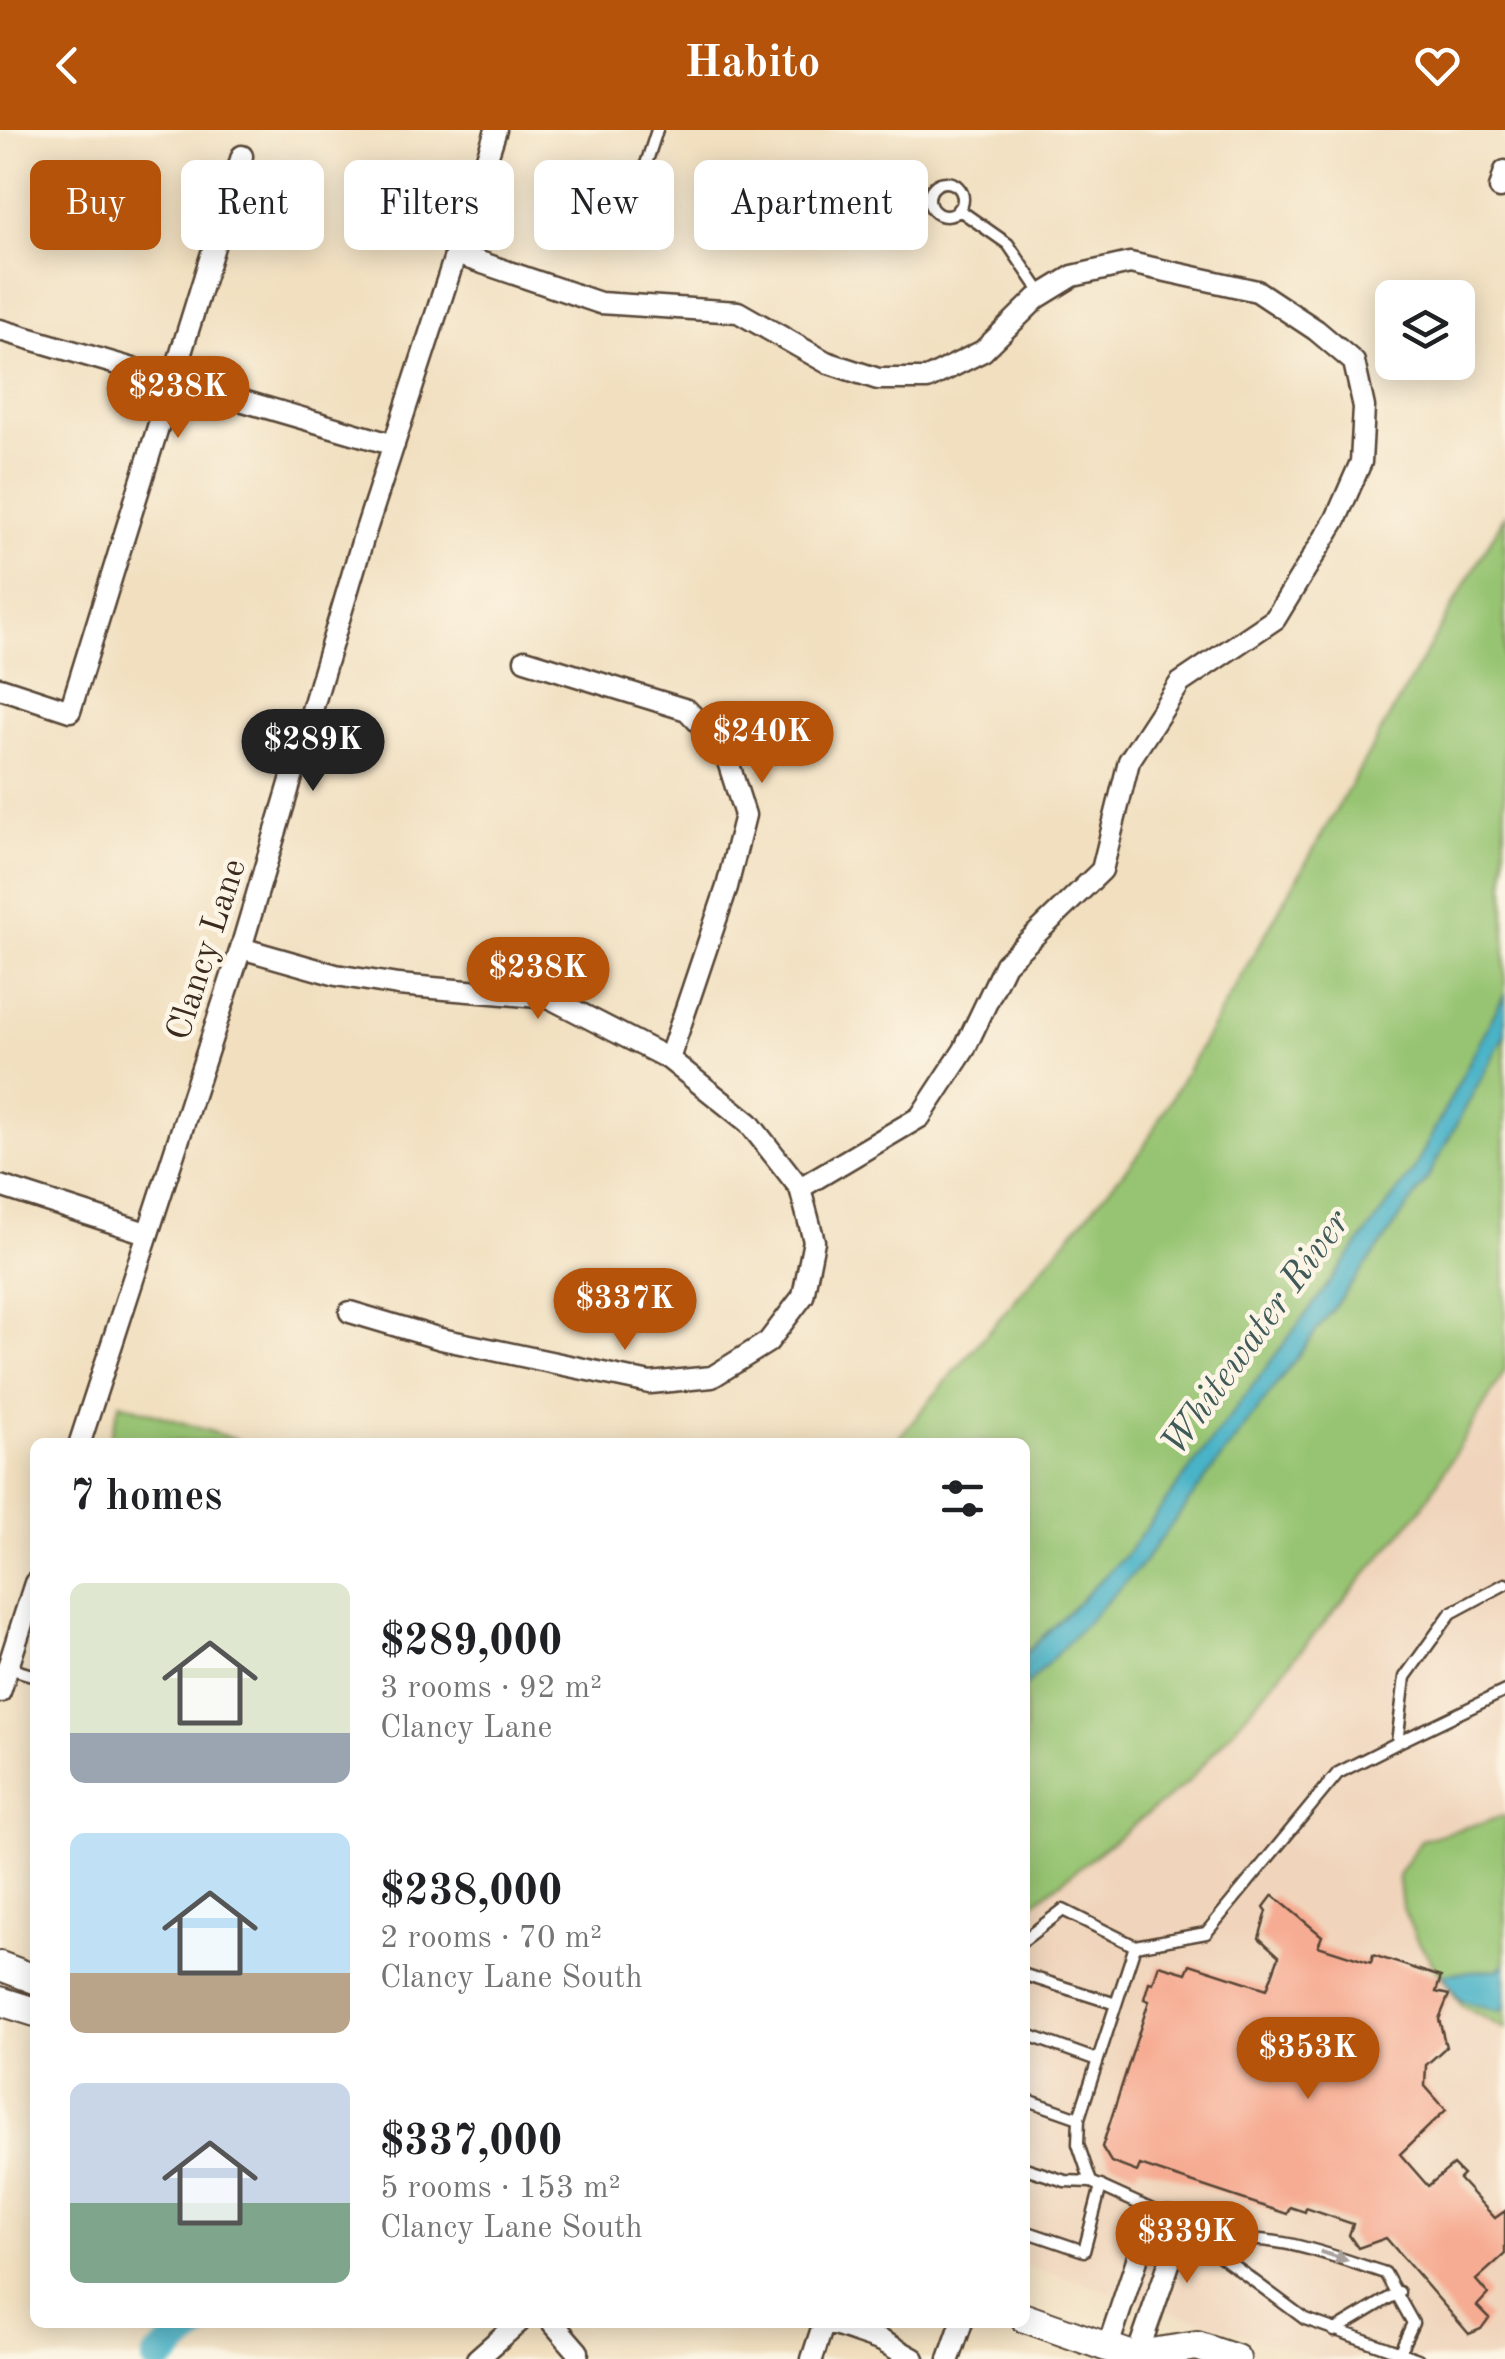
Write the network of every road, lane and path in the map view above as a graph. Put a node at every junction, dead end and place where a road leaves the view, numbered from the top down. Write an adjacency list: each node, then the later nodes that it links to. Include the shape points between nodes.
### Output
1 (496, 130): 6 (street, Clancy Lane)
2 (657, 130): 4 (lane)
3 (242, 156): 9 (street)
4 (647, 160)
5 (958, 210): 7 (lane, via 1008,244)
6 (456, 254): 7 (street, via 600,303 738,312 826,362 878,380 927,379 982,351); 10 (street, Clancy Lane)
7 (1042, 294): 16 (street, via 1073,276 1130,263 1257,292 1354,362 1364,407 1361,462 1336,520 1274,618 1180,683 1129,762 1102,870 1005,964 964,1050 920,1118)
8 (0, 330): 9 (street)
9 (172, 377): 10 (street); 12 (street, via 70,711)
10 (394, 446): 13 (street, Clancy Lane)
11 (525, 660): 14 (street, via 687,710 724,749 745,815)
12 (0, 688)
13 (241, 948): 14 (street, via 398,985 550,998); 17 (street, Clancy Lane)
14 (669, 1059): 16 (street, via 750,1123)
15 (0, 1186): 17 (street)
16 (800, 1188): 18 (street, via 814,1241 803,1296 768,1342 712,1377 650,1384 441,1339)
17 (146, 1234): 19 (street, Clancy Lane)
18 (350, 1312)
19 (81, 1438)
20 (1505, 1584): 26 (lane, via 1451,1612 1406,1677)
21 (30, 1598): 22 (street)
22 (8, 1667): 23 (lane); 25 (street)
23 (30, 1674)
24 (1505, 1691): 26 (lane)
25 (0, 1692)
26 (1397, 1743): 28 (lane, via 1338,1773 1206,1933)
27 (1030, 1936): 28 (lane, via 1063,1910)
28 (1135, 1946): 33 (lane)
29 (0, 1966): 30 (main road)
30 (30, 1977)
31 (1030, 1977): 33 (lane)
32 (0, 2001): 34 (main road)
33 (1116, 2004): 36 (lane)
34 (30, 2010)
35 (1030, 2036): 36 (lane)
36 (1097, 2060): 38 (lane)
37 (1030, 2101): 38 (lane)
38 (1079, 2118): 40 (lane, via 1078,2144)
39 (1030, 2170): 40 (lane)
40 (1096, 2184): 41 (lane); 42 (lane, via 1084,2251)
41 (1168, 2217): 43 (lane); 53 (street, via 1147,2230); 55 (street, via 1177,2240)
42 (1030, 2233)
43 (1205, 2243): 44 (lane, one-way to 44, via 1248,2236 1286,2241 1385,2273); 51 (lane, via 1305,2319)
44 (1400, 2292): 51 (lane); 54 (lane, via 1413,2323)
45 (1030, 2320): 53 (main road)
46 (511, 2328): 56 (street)
47 (557, 2328): 52 (street)
48 (823, 2328): 57 (street)
49 (843, 2328): 58 (street)
50 (960, 2328): 59 (street)
51 (1334, 2330): 54 (lane)
52 (578, 2352)
53 (1106, 2352): 55 (main road)
54 (1399, 2353): 61 (lane)
55 (1138, 2358): 60 (main road, via 1197,2346)
56 (476, 2359)
57 (812, 2359)
58 (914, 2359)
59 (950, 2359)
60 (1236, 2359)
61 (1418, 2359)

